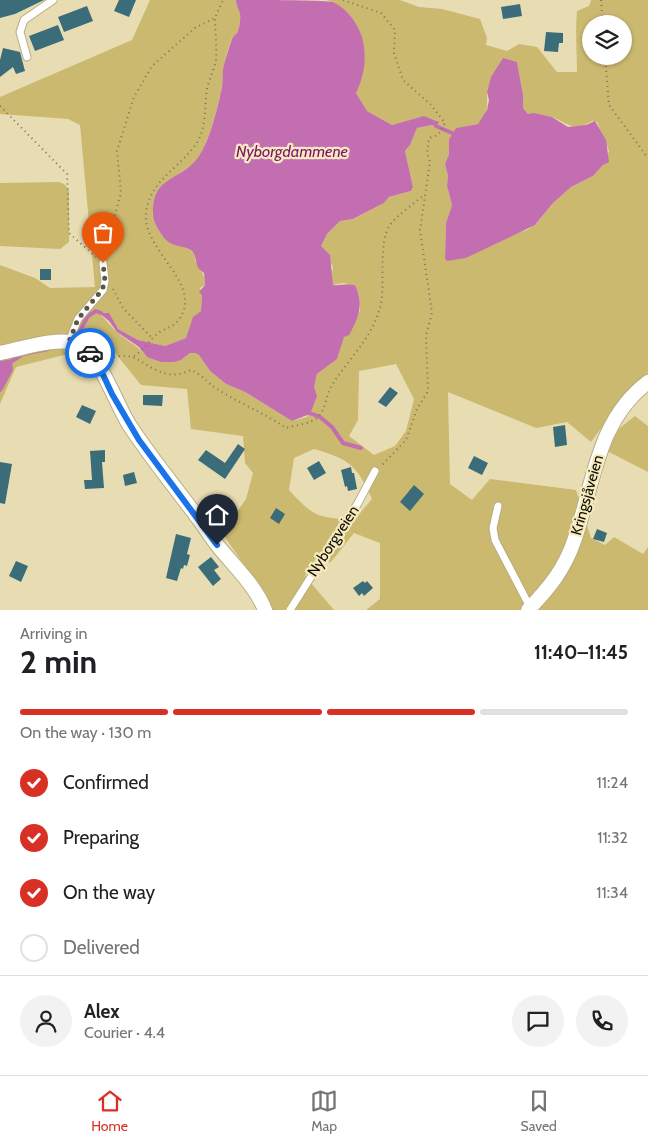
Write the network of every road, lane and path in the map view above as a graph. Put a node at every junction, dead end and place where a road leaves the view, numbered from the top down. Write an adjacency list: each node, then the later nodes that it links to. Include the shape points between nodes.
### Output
1 (53, 0): 7 (lane, via 24,20 20,32)
2 (223, 0): 6 (path)
3 (343, 0): 11 (path, via 381,13 395,30 394,53 404,80 445,123 438,134 429,138 427,153 430,162)
4 (601, 0): 5 (path)
5 (602, 15)
6 (215, 18): 12 (path, via 195,28 152,66 134,97 117,151 121,193); 14 (path, via 216,61 207,88 205,120 197,143 182,162 164,176 151,194 146,212 146,229 182,286 186,304 178,322 156,334)
7 (27, 58)
8 (606, 65): 10 (path, via 609,105)
9 (0, 106): 12 (path, via 67,174 69,234)
10 (648, 158)
11 (425, 194): 17 (path, via 390,225 385,237 381,304 362,346 331,386 316,419 286,428 216,388 202,375 191,370 168,374 145,365); 20 (path, via 420,230 432,313 426,335 428,391 417,408 406,440)
12 (103, 263): 13 (lane)
13 (105, 281): 14 (path); 15 (lane, via 100,294 78,319)
14 (152, 340): 17 (path)
15 (69, 342): 16 (street); 18 (street, via 84,348)
16 (0, 353)
17 (134, 356): 18 (path, via 120,355)
18 (98, 364): 23 (street, via 128,424 252,587)
19 (648, 382): 22 (street, Kringsjåveien, via 622,408 606,435 594,465 568,557 548,590)
20 (375, 472): 24 (lane, Nyborgveien)
21 (498, 506): 22 (lane, via 494,540)
22 (529, 609)
23 (265, 610)
24 (290, 610)

